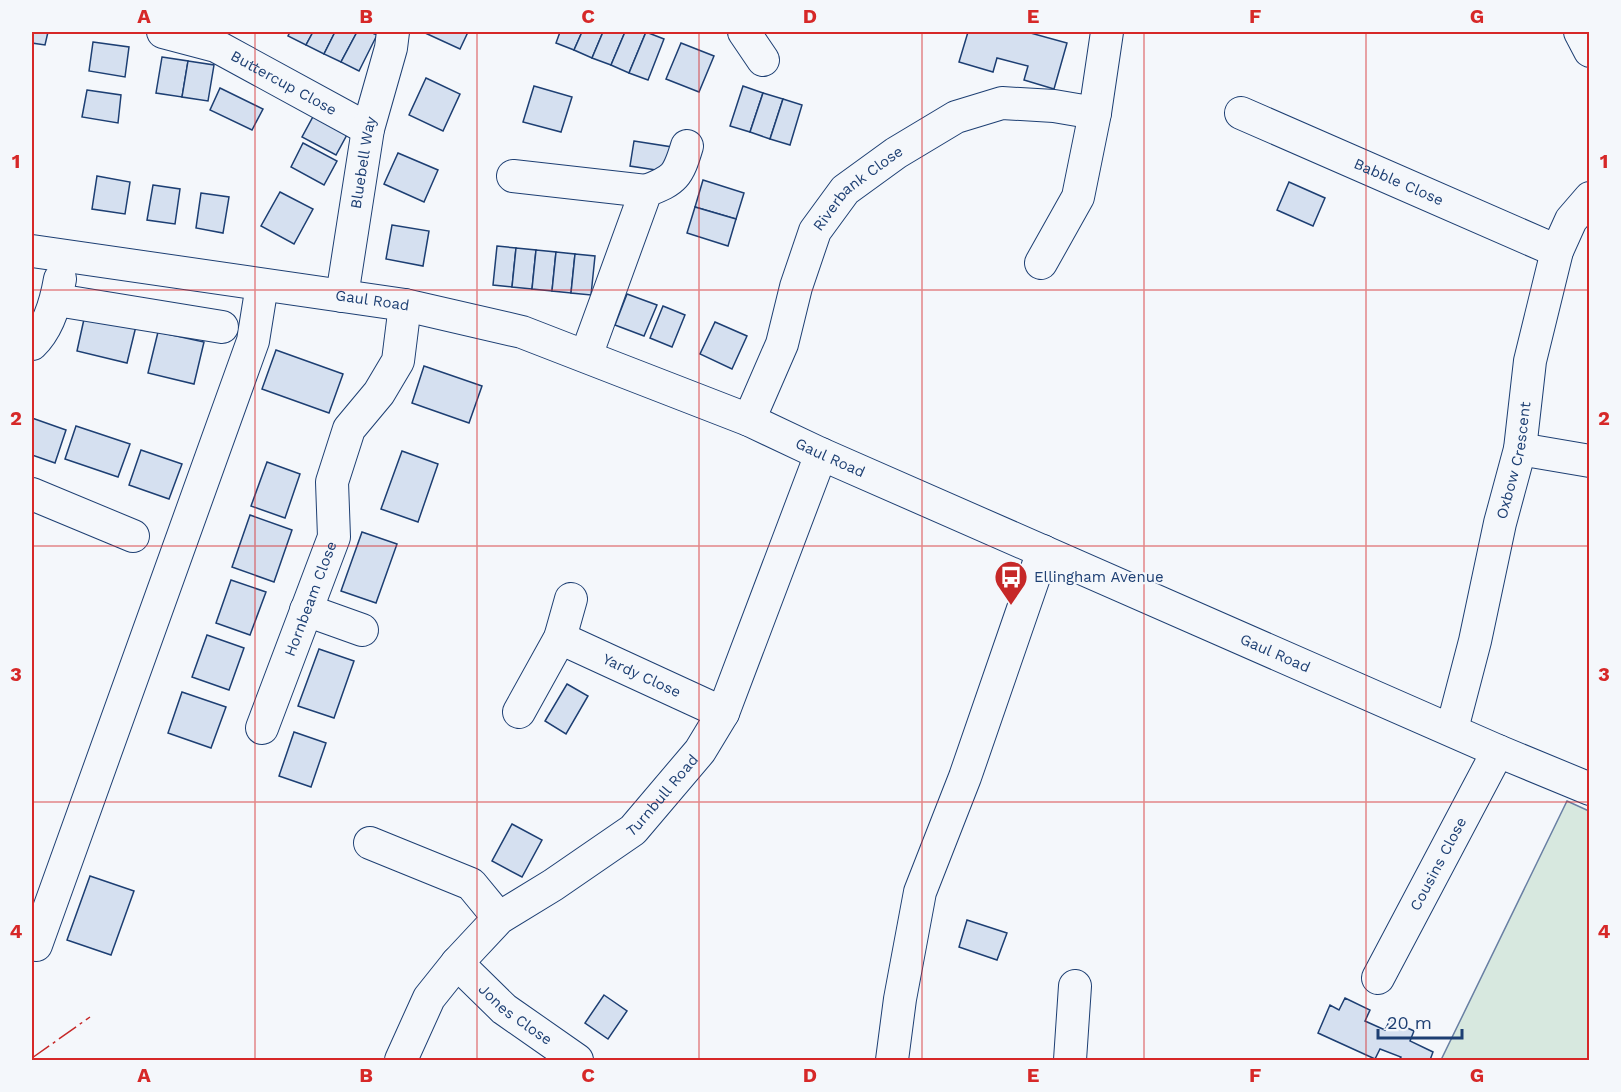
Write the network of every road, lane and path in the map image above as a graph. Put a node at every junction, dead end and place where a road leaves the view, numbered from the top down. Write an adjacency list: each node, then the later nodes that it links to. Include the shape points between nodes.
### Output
1 (163, 32): 10 (street, Buttercup Close, via 216,46)
2 (393, 32): 10 (street, Bluebell Way, via 392,48)
3 (744, 32): 7 (street)
4 (1107, 32): 8 (street)
5 (1580, 32): 6 (street)
6 (1590, 51)
7 (763, 60)
8 (1095, 113): 18 (street, via 1078,197); 26 (street, Riverbank Close, via 1002,103 956,117 845,190 815,231 782,344)
9 (1242, 113): 16 (street, Babble Close)
10 (368, 129): 20 (street, Bluebell Way)
11 (687, 146): 13 (street, via 673,178)
12 (513, 176): 13 (street)
13 (646, 191): 25 (street)
14 (1590, 198): 16 (street, Oxbow Crescent, via 1571,220)
15 (32, 251): 17 (street, Gaul Road)
16 (1557, 251): 27 (street, Oxbow Crescent, via 1530,361)
17 (63, 257): 19 (street, Gaul Road); 21 (street)
18 (1041, 263)
19 (262, 285): 20 (street, Gaul Road); 45 (street, via 254,341)
20 (342, 296): 22 (street, Gaul Road)
21 (57, 300): 23 (street); 24 (street, via 41,335)
22 (405, 305): 25 (street, Gaul Road, via 522,332); 34 (street, Hornbeam Close, via 398,361 379,393 349,429 332,482 334,537)
23 (222, 327)
24 (32, 344)
25 (586, 356): 26 (street, Gaul Road)
26 (749, 420): 28 (street, Gaul Road)
27 (1520, 449): 29 (street); 40 (street, Oxbow Crescent)
28 (821, 454): 32 (street, Gaul Road); 38 (street, Turnbull Road)
29 (1590, 461)
30 (32, 494): 31 (street)
31 (133, 536)
32 (1043, 551): 40 (street, Gaul Road); 51 (street, via 965,777 920,892)
33 (571, 599): 36 (street)
34 (306, 610): 35 (street); 39 (street, Hornbeam Close)
35 (362, 630)
36 (560, 638): 37 (street); 38 (street, Yardy Close)
37 (519, 712)
38 (723, 713): 44 (street, Turnbull Road, via 700,751 633,830)
39 (262, 728)
40 (1452, 729): 41 (street, Gaul Road)
41 (1497, 751): 42 (street, Gaul Road); 47 (street, Cousins Close)
42 (1590, 789)
43 (370, 843): 44 (street, via 471,884)
44 (499, 918): 46 (street, Turnbull Road)
45 (36, 945)
46 (457, 963): 49 (street, Turnbull Road, via 429,998); 50 (street, Jones Close, via 504,1009)
47 (1378, 978)
48 (1074, 986): 52 (street)
49 (400, 1060)
50 (577, 1060)
51 (892, 1060)
52 (1070, 1060)

